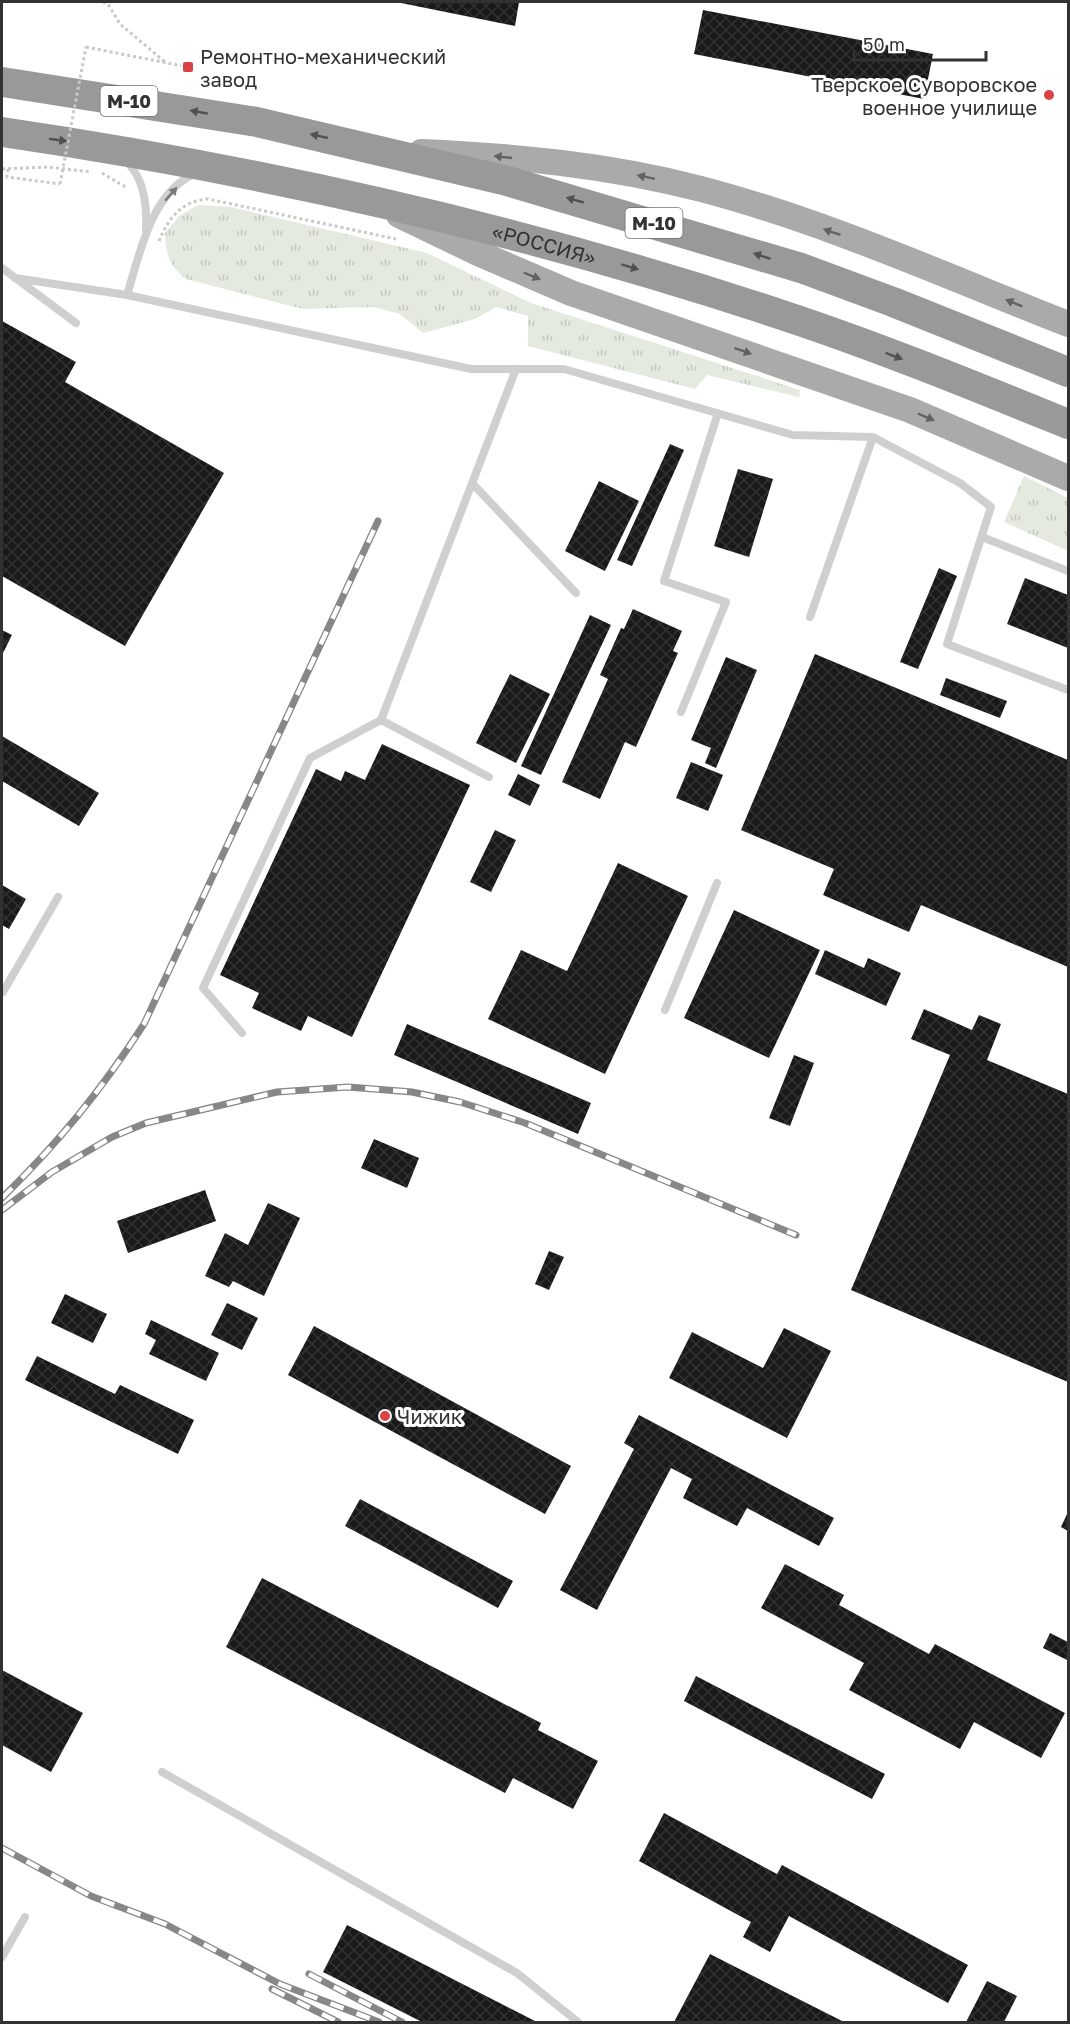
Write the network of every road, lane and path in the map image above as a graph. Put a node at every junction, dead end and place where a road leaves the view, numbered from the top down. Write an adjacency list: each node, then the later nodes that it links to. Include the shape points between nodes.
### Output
1 (103, 2): 2 (path, via 108,3 120,24)
2 (167, 63): 3 (path); 10 (path, bridge, via 86,47 60,184 7,177)
3 (188, 67)
4 (2, 82): 7 (highway, М-10, one-way to 4, via 257,122)
5 (2, 132): 6 (highway, «РОССИЯ» / М-10, one-way to 6)
6 (115, 149): 8 (highway, «РОССИЯ» / М-10); 13 (lane, via 133,168 141,185 146,203)
7 (376, 149): 18 (main road, one-way to 7, via 859,242 700,189 562,163); 20 (highway, М-10, one-way to 7, via 857,288 708,238 507,181)
8 (213, 166): 12 (highway, «РОССИЯ» / М-10); 13 (lane, one-way to 8, via 159,208 174,189 189,176)
9 (2, 169): 10 (path)
10 (8, 169): 11 (path, via 47,167 101,173 119,181)
11 (133, 196)
12 (364, 198): 22 (highway, «РОССИЯ» / М-10, one-way to 22, via 599,258 774,312); 24 (main road, one-way to 24, via 571,293 910,410)
13 (145, 238): 16 (lane)
14 (2, 268): 15 (lane)
15 (15, 278): 16 (lane); 17 (lane)
16 (128, 295): 19 (lane, via 471,369)
17 (76, 323)
18 (1068, 324)
19 (516, 369): 21 (lane, via 564,369); 25 (lane)
20 (1068, 372)
21 (718, 413): 23 (lane, via 794,435); 31 (lane, via 664,581 726,602)
22 (1068, 424)
23 (873, 437): 26 (lane, via 960,483 992,507); 29 (lane)
24 (1068, 478)
25 (472, 483): 28 (lane); 32 (lane)
26 (982, 537): 27 (lane); 30 (lane, via 947,644)
27 (1068, 571)
28 (576, 593)
29 (810, 617)
30 (1068, 690)
31 (681, 712)
32 (381, 720): 33 (lane); 38 (lane, via 310,758 202,988)
33 (489, 777)
34 (717, 882): 37 (lane)
35 (58, 897): 36 (lane)
36 (3, 992)
37 (665, 1010)
38 (242, 1033)
39 (162, 1772): 42 (lane, via 517,1973)
40 (25, 1917): 41 (lane)
41 (2, 1958)
42 (578, 2022)

